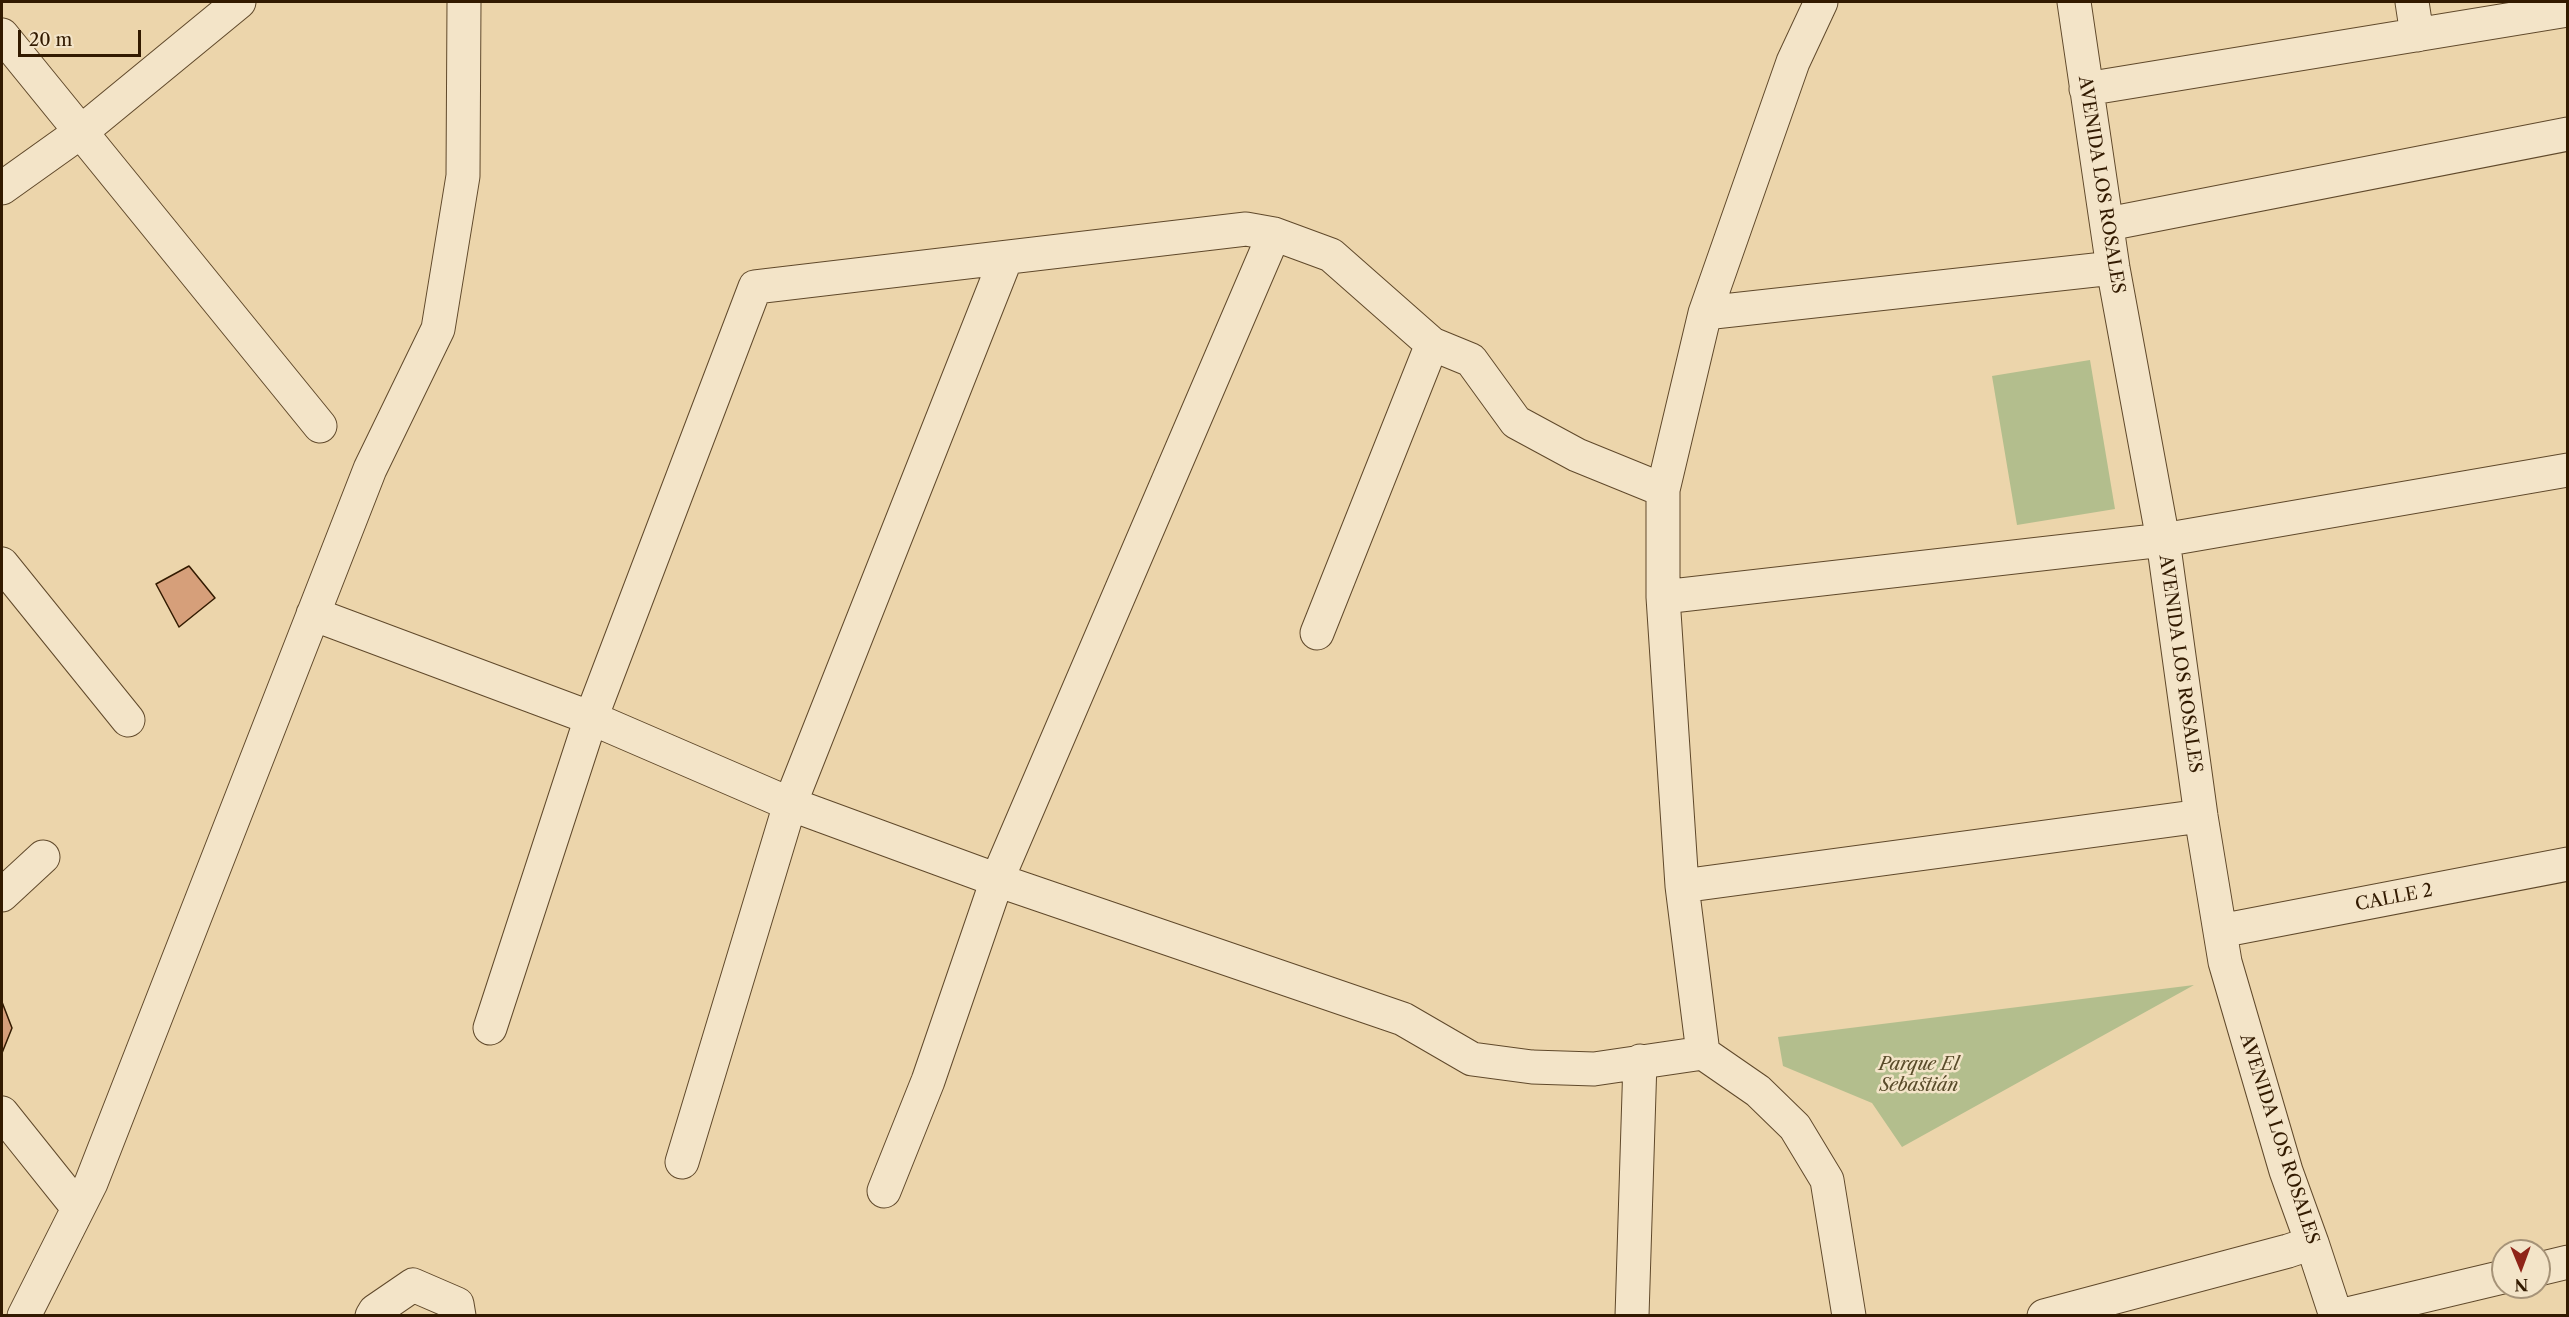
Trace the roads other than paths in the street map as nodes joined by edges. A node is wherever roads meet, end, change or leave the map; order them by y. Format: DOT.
graph roads {
  1 [pos="239,2"];
  2 [pos="464,2"];
  3 [pos="1821,2"];
  4 [pos="2074,2"];
  5 [pos="2412,2"];
  6 [pos="2568,10"];
  7 [pos="2,34"];
  8 [pos="2417,35"];
  9 [pos="2086,89"];
  10 [pos="82,131"];
  11 [pos="2568,134"];
  12 [pos="2,188"];
  13 [pos="2108,224"];
  14 [pos="1274,234"];
  15 [pos="1006,258"];
  16 [pos="2113,268"];
  17 [pos="1706,313"];
  18 [pos="1432,344"];
  19 [pos="320,426"];
  20 [pos="2568,470"];
  21 [pos="1663,490"];
  22 [pos="2163,540"];
  23 [pos="2,564"];
  24 [pos="1663,597"];
  25 [pos="313,614"];
  26 [pos="1317,633"];
  27 [pos="591,718"];
  28 [pos="128,720"];
  29 [pos="790,804"];
  30 [pos="2202,816"];
  31 [pos="44,857"];
  32 [pos="2568,864"];
  33 [pos="997,880"];
  34 [pos="1682,886"];
  35 [pos="2,895"];
  36 [pos="2220,931"];
  37 [pos="490,1028"];
  38 [pos="1703,1053"];
  39 [pos="1640,1061"];
  40 [pos="2,1113"];
  41 [pos="682,1162"];
  42 [pos="884,1191"];
  43 [pos="78,1208"];
  44 [pos="2312,1243"];
  45 [pos="2568,1262"];
  46 [pos="2551,1266"];
  47 [pos="2491,1280"];
  48 [pos="24,1316"];
  49 [pos="372,1316"];
  50 [pos="459,1316"];
  51 [pos="1632,1316"];
  52 [pos="1849,1316"];
  53 [pos="2044,1316"];
  54 [pos="2337,1316"];
  1 -- 10 [label="street"];
  2 -- 25 [label="street"];
  3 -- 17 [label="street"];
  4 -- 9 [label="street, AVENIDA LOS ROSALES"];
  5 -- 8 [label="street"];
  6 -- 8 [label="street"];
  7 -- 10 [label="street"];
  8 -- 9 [label="street"];
  9 -- 13 [label="street, AVENIDA LOS ROSALES"];
  10 -- 12 [label="street"];
  10 -- 19 [label="street"];
  11 -- 13 [label="street"];
  13 -- 16 [label="street, AVENIDA LOS ROSALES"];
  14 -- 15 [label="street"];
  14 -- 18 [label="street"];
  14 -- 33 [label="street"];
  15 -- 27 [label="street"];
  15 -- 29 [label="street"];
  16 -- 17 [label="street"];
  16 -- 22 [label="street, AVENIDA LOS ROSALES"];
  17 -- 21 [label="street"];
  18 -- 21 [label="street"];
  18 -- 26 [label="street"];
  20 -- 22 [label="street"];
  21 -- 24 [label="street"];
  22 -- 24 [label="street"];
  22 -- 30 [label="street, AVENIDA LOS ROSALES"];
  23 -- 28 [label="street"];
  24 -- 34 [label="street"];
  25 -- 27 [label="street"];
  25 -- 43 [label="street"];
  27 -- 29 [label="street"];
  27 -- 37 [label="street"];
  29 -- 33 [label="street"];
  29 -- 41 [label="street"];
  30 -- 34 [label="street"];
  30 -- 36 [label="street, AVENIDA LOS ROSALES"];
  31 -- 35 [label="street"];
  32 -- 36 [label="street, CALLE 2"];
  33 -- 39 [label="street"];
  33 -- 42 [label="street"];
  34 -- 38 [label="street"];
  36 -- 44 [label="street, AVENIDA LOS ROSALES"];
  38 -- 39 [label="street"];
  38 -- 52 [label="street"];
  39 -- 51 [label="street"];
  40 -- 43 [label="street"];
  43 -- 48 [label="street"];
  44 -- 53 [label="street"];
  44 -- 54 [label="street, AVENIDA LOS ROSALES"];
  45 -- 46 [label="street"];
  47 -- 54 [label="street"];
  49 -- 50 [label="street"];
}
